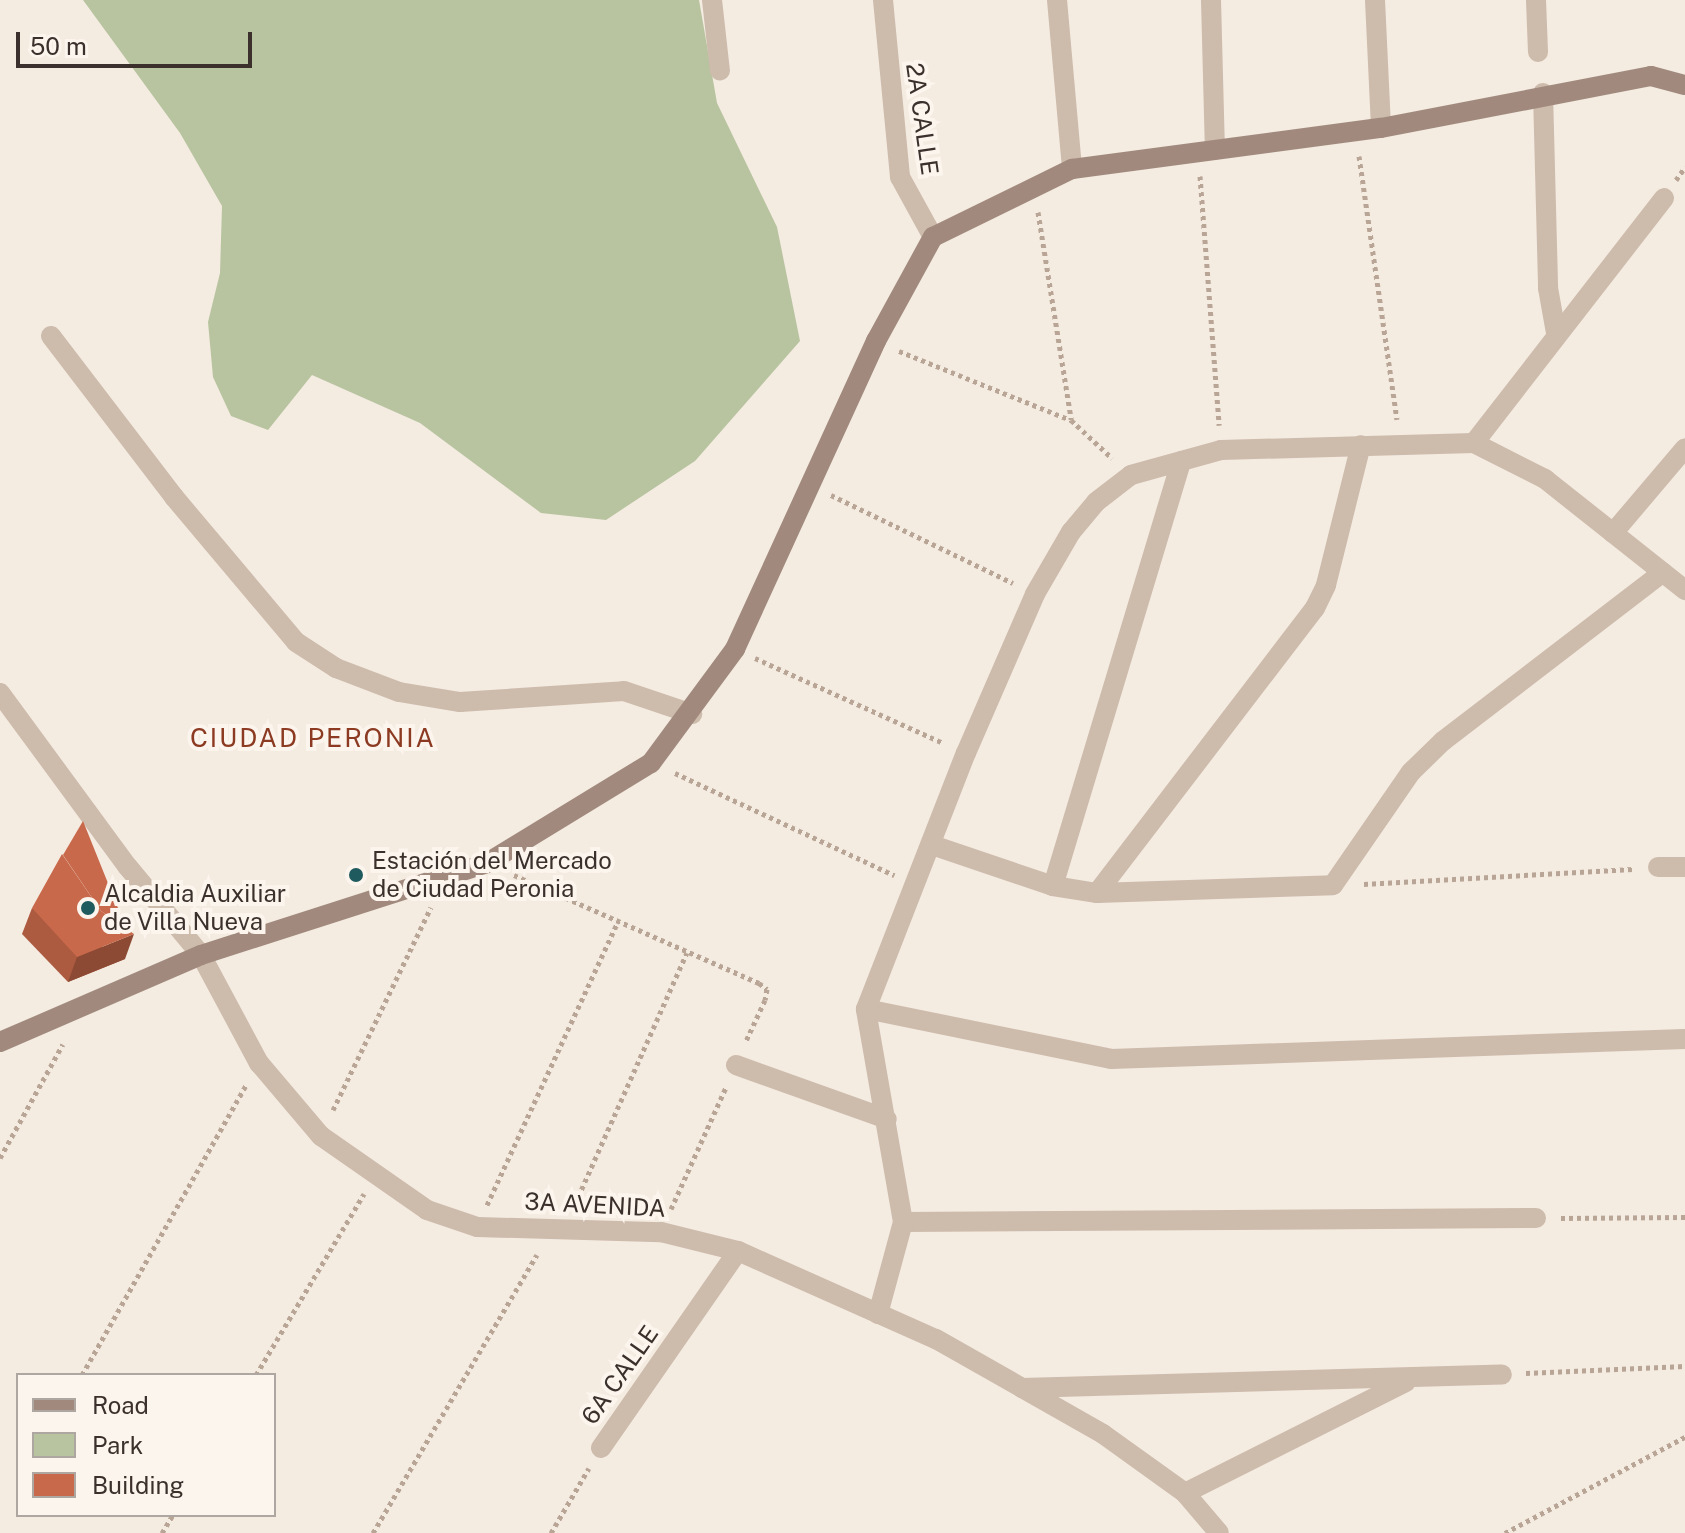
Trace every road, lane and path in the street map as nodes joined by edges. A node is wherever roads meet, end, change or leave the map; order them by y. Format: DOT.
graph roads {
  1 [pos="712,0"];
  2 [pos="883,0"];
  3 [pos="1057,0"];
  4 [pos="1211,0"];
  5 [pos="1375,0"];
  6 [pos="1536,0"];
  7 [pos="1538,52"];
  8 [pos="720,71"];
  9 [pos="1651,76"];
  10 [pos="1685,85"];
  11 [pos="1543,93"];
  12 [pos="1381,128"];
  13 [pos="1356,131"];
  14 [pos="1206,152"];
  15 [pos="1072,169"];
  16 [pos="1664,198"];
  17 [pos="1041,236"];
  18 [pos="933,237"];
  19 [pos="1556,333"];
  20 [pos="51,336"];
  21 [pos="876,341"];
  22 [pos="1071,420"];
  23 [pos="1474,443"];
  24 [pos="1401,444"];
  25 [pos="1361,445"];
  26 [pos="1685,448"];
  27 [pos="1221,450"];
  28 [pos="1181,461"];
  29 [pos="1131,475"];
  30 [pos="812,485"];
  31 [pos="1613,533"];
  32 [pos="1663,572"];
  33 [pos="1685,590"];
  34 [pos="1035,594"];
  35 [pos="735,649"];
  36 [pos="0,693"];
  37 [pos="692,714"];
  38 [pos="966,753"];
  39 [pos="651,763"];
  40 [pos="932,845"];
  41 [pos="487,863"];
  42 [pos="1658,867"];
  43 [pos="1685,867"];
  44 [pos="446,874"];
  45 [pos="1333,885"];
  46 [pos="917,886"];
  47 [pos="1053,886"];
  48 [pos="1097,893"];
  49 [pos="618,921"];
  50 [pos="687,953"];
  51 [pos="201,955"];
  52 [pos="866,1009"];
  53 [pos="70,1013"];
  54 [pos="1685,1039"];
  55 [pos="0,1042"];
  56 [pos="259,1063"];
  57 [pos="736,1065"];
  58 [pos="887,1119"];
  59 [pos="321,1136"];
  60 [pos="0,1158"];
  61 [pos="374,1177"];
  62 [pos="1685,1217"];
  63 [pos="1536,1218"];
  64 [pos="903,1222"];
  65 [pos="477,1227"];
  66 [pos="559,1227"];
  67 [pos="661,1232"];
  68 [pos="738,1251"];
  69 [pos="878,1314"];
  70 [pos="1685,1366"];
  71 [pos="83,1373"];
  72 [pos="257,1373"];
  73 [pos="1502,1375"];
  74 [pos="1413,1379"];
  75 [pos="1022,1388"];
  76 [pos="1685,1437"];
  77 [pos="601,1448"];
  78 [pos="1185,1493"];
  79 [pos="373,1533"];
  80 [pos="551,1533"];
  81 [pos="1219,1533"];
  82 [pos="1505,1533"];
  1 -- 8 [label="street"];
  2 -- 18 [label="street, 2A CALLE"];
  3 -- 15 [label="street"];
  4 -- 14 [label="street"];
  5 -- 12 [label="street"];
  6 -- 7 [label="street"];
  9 -- 10 [label="street"];
  9 -- 11 [label="main road"];
  11 -- 12 [label="main road"];
  11 -- 19 [label="street"];
  12 -- 13 [label="main road"];
  13 -- 14 [label="main road"];
  13 -- 24 [label="path"];
  14 -- 15 [label="main road"];
  14 -- 27 [label="path"];
  15 -- 18 [label="main road"];
  16 -- 19 [label="street"];
  17 -- 22 [label="path"];
  18 -- 21 [label="main road"];
  19 -- 23 [label="street"];
  20 -- 37 [label="street"];
  21 -- 22 [label="path"];
  21 -- 30 [label="main road"];
  22 -- 29 [label="path"];
  23 -- 24 [label="street"];
  23 -- 31 [label="street"];
  24 -- 25 [label="street"];
  25 -- 27 [label="street"];
  25 -- 48 [label="street"];
  26 -- 31 [label="street"];
  27 -- 28 [label="street"];
  28 -- 29 [label="street"];
  28 -- 47 [label="street"];
  29 -- 34 [label="street"];
  30 -- 34 [label="path"];
  30 -- 35 [label="main road"];
  31 -- 32 [label="street"];
  32 -- 33 [label="street"];
  32 -- 45 [label="street"];
  34 -- 38 [label="street"];
  35 -- 37 [label="main road"];
  35 -- 38 [label="path"];
  36 -- 51 [label="street, 3A AVENIDA"];
  37 -- 39 [label="main road"];
  38 -- 40 [label="street"];
  39 -- 41 [label="main road"];
  39 -- 46 [label="path"];
  40 -- 46 [label="street"];
  40 -- 47 [label="street"];
  41 -- 44 [label="main road"];
  41 -- 49 [label="path"];
  42 -- 43 [label="street"];
  42 -- 45 [label="path"];
  44 -- 51 [label="main road"];
  44 -- 59 [label="path"];
  45 -- 48 [label="street"];
  46 -- 52 [label="street"];
  47 -- 48 [label="street"];
  49 -- 50 [label="path"];
  49 -- 65 [label="path"];
  50 -- 57 [label="path"];
  50 -- 66 [label="path"];
  51 -- 53 [label="main road"];
  51 -- 56 [label="street, 3A AVENIDA"];
  52 -- 54 [label="street"];
  52 -- 58 [label="street"];
  53 -- 55 [label="main road"];
  53 -- 60 [label="path"];
  56 -- 59 [label="street, 3A AVENIDA"];
  56 -- 71 [label="path"];
  57 -- 58 [label="street"];
  57 -- 67 [label="path"];
  58 -- 64 [label="street"];
  59 -- 61 [label="street, 3A AVENIDA"];
  61 -- 65 [label="street, 3A AVENIDA"];
  61 -- 72 [label="path"];
  62 -- 63 [label="path"];
  63 -- 64 [label="street"];
  64 -- 69 [label="street"];
  65 -- 66 [label="street, 3A AVENIDA"];
  66 -- 67 [label="street, 3A AVENIDA"];
  66 -- 79 [label="path"];
  67 -- 68 [label="street, 3A AVENIDA"];
  68 -- 69 [label="street, 3A AVENIDA"];
  68 -- 77 [label="street, 6A CALLE"];
  69 -- 75 [label="street, 3A AVENIDA"];
  70 -- 73 [label="path"];
  73 -- 74 [label="street"];
  74 -- 75 [label="street"];
  74 -- 78 [label="street"];
  75 -- 78 [label="street, 3A AVENIDA"];
  76 -- 82 [label="path"];
  77 -- 80 [label="path, 6A CALLE"];
  78 -- 81 [label="street, 3A AVENIDA"];
}
